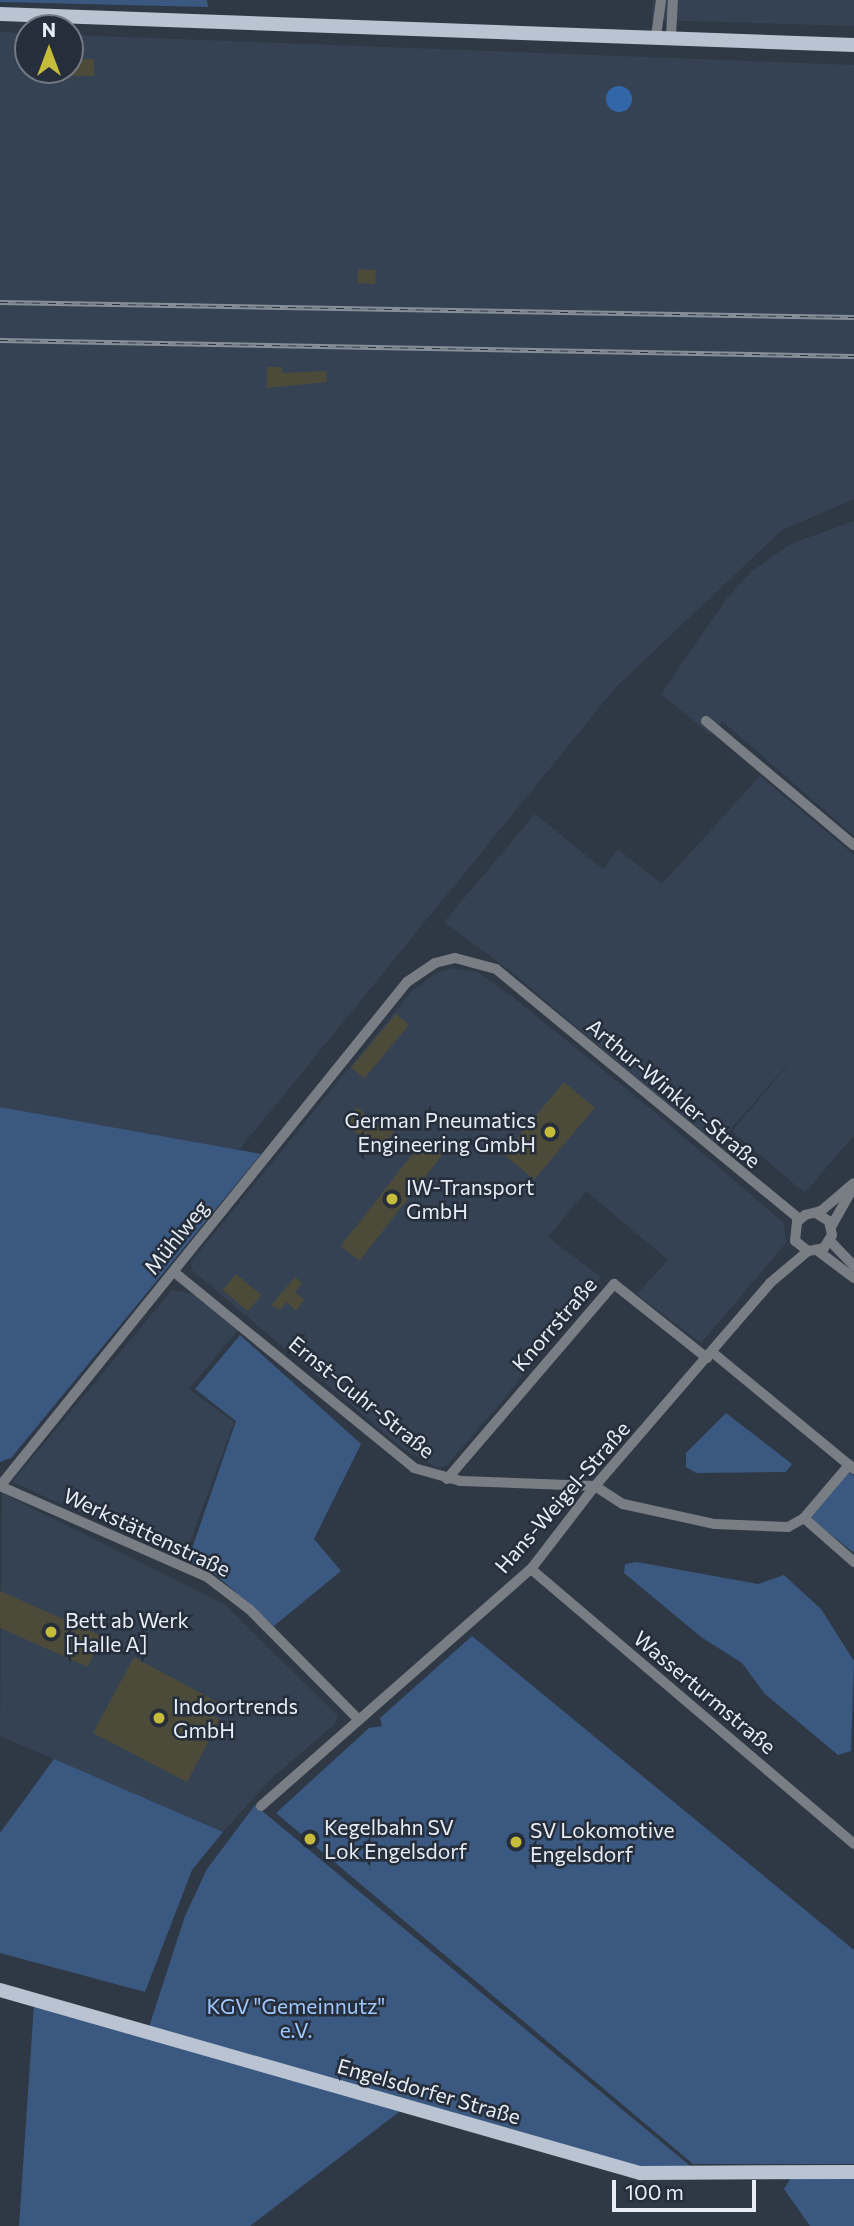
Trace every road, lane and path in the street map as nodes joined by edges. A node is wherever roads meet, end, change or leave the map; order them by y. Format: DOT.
graph roads {
  1 [pos="661,0"];
  2 [pos="673,0"];
  3 [pos="0,14"];
  4 [pos="656,36"];
  5 [pos="671,36"];
  6 [pos="854,45"];
  7 [pos="706,721"];
  8 [pos="854,845"];
  9 [pos="382,1013"];
  10 [pos="854,1184"];
  11 [pos="816,1213"];
  12 [pos="799,1219"];
  13 [pos="831,1227"];
  14 [pos="794,1238"];
  15 [pos="830,1241"];
  16 [pos="813,1251"];
  17 [pos="854,1266"];
  18 [pos="174,1272"];
  19 [pos="776,1276"];
  20 [pos="854,1279"];
  21 [pos="709,1355"];
  22 [pos="851,1467"];
  23 [pos="447,1479"];
  24 [pos="0,1486"];
  25 [pos="595,1486"];
  26 [pos="804,1518"];
  27 [pos="854,1562"];
  28 [pos="531,1569"];
  29 [pos="356,1717"];
  30 [pos="261,1806"];
  31 [pos="853,1841"];
  32 [pos="0,1990"];
  33 [pos="854,2172"];
  1 -- 4 [label="street"];
  2 -- 5 [label="street"];
  3 -- 4 [label="main road"];
  4 -- 5 [label="main road"];
  5 -- 6 [label="main road"];
  7 -- 8 [label="street"];
  9 -- 12 [label="street, Arthur-Winkler-Straße"];
  9 -- 18 [label="street, Mühlweg"];
  10 -- 11 [label="street"];
  10 -- 13 [label="street"];
  11 -- 12 [label="street"];
  11 -- 13 [label="street"];
  12 -- 14 [label="street"];
  13 -- 15 [label="street"];
  14 -- 16 [label="street"];
  14 -- 19 [label="street, Hans-Weigel-Straße"];
  15 -- 16 [label="street"];
  15 -- 17 [label="street"];
  16 -- 19 [label="street, Hans-Weigel-Straße"];
  16 -- 20 [label="street"];
  18 -- 23 [label="street, Ernst-Guhr-Straße"];
  18 -- 24 [label="street, Mühlweg"];
  19 -- 21 [label="street, Hans-Weigel-Straße"];
  21 -- 22 [label="street"];
  21 -- 23 [label="street, Knorrstraße"];
  21 -- 25 [label="street, Hans-Weigel-Straße"];
  22 -- 26 [label="street"];
  23 -- 25 [label="street, Ernst-Guhr-Straße"];
  24 -- 29 [label="street, Werkstättenstraße"];
  25 -- 26 [label="street"];
  25 -- 28 [label="street, Hans-Weigel-Straße"];
  26 -- 27 [label="street"];
  28 -- 29 [label="street, Hans-Weigel-Straße"];
  28 -- 31 [label="street, Wasserturmstraße"];
  29 -- 30 [label="street, Hans-Weigel-Straße"];
  32 -- 33 [label="main road, Engelsdorfer Straße"];
}
